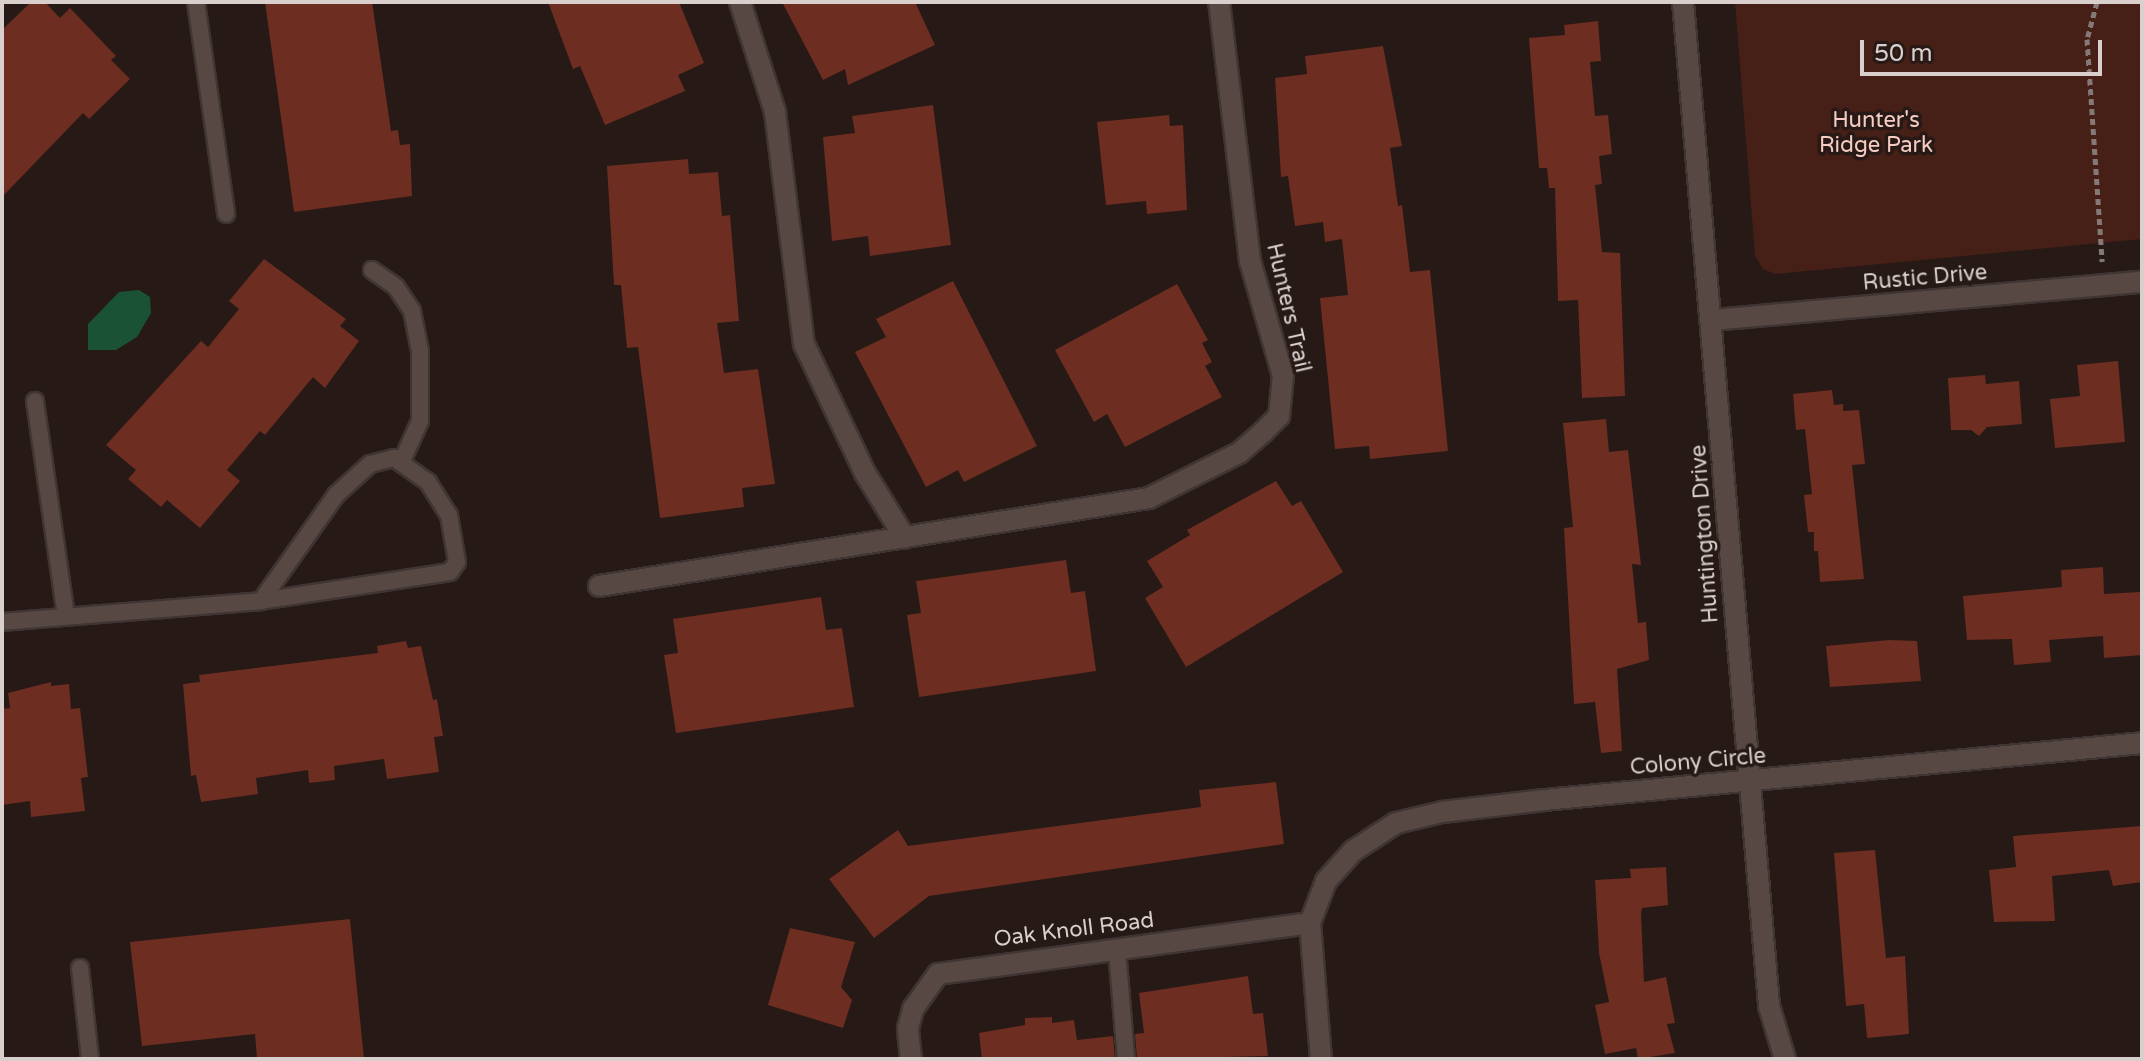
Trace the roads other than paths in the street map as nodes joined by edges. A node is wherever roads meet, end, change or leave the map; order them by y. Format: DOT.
graph roads {
  1 [pos="196,2"];
  2 [pos="740,2"];
  3 [pos="1219,2"];
  4 [pos="1683,2"];
  5 [pos="226,214"];
  6 [pos="372,270"];
  7 [pos="2142,282"];
  8 [pos="1713,320"];
  9 [pos="35,401"];
  10 [pos="401,463"];
  11 [pos="905,538"];
  12 [pos="599,586"];
  13 [pos="261,601"];
  14 [pos="66,615"];
  15 [pos="2,622"];
  16 [pos="2142,743"];
  17 [pos="1748,781"];
  18 [pos="1310,923"];
  19 [pos="1117,949"];
  20 [pos="80,968"];
  21 [pos="90,1059"];
  22 [pos="911,1059"];
  23 [pos="1126,1059"];
  24 [pos="1321,1059"];
  25 [pos="1785,1059"];
  1 -- 5 [label="lane"];
  2 -- 11 [label="street"];
  3 -- 11 [label="street, Hunters Trail"];
  4 -- 8 [label="street, Huntington Drive"];
  6 -- 10 [label="lane"];
  7 -- 8 [label="street, Rustic Drive"];
  8 -- 17 [label="street, Huntington Drive"];
  9 -- 14 [label="lane"];
  10 -- 13 [label="lane"];
  10 -- 13 [label="lane"];
  11 -- 12 [label="street, Hunters Trail"];
  13 -- 14 [label="lane"];
  14 -- 15 [label="lane"];
  16 -- 17 [label="street, Colony Circle"];
  17 -- 18 [label="street, Colony Circle"];
  17 -- 25 [label="street, Huntington Drive"];
  18 -- 19 [label="street, Oak Knoll Road"];
  18 -- 24 [label="street"];
  19 -- 22 [label="street, Oak Knoll Road"];
  19 -- 23 [label="lane"];
  20 -- 21 [label="lane"];
}
